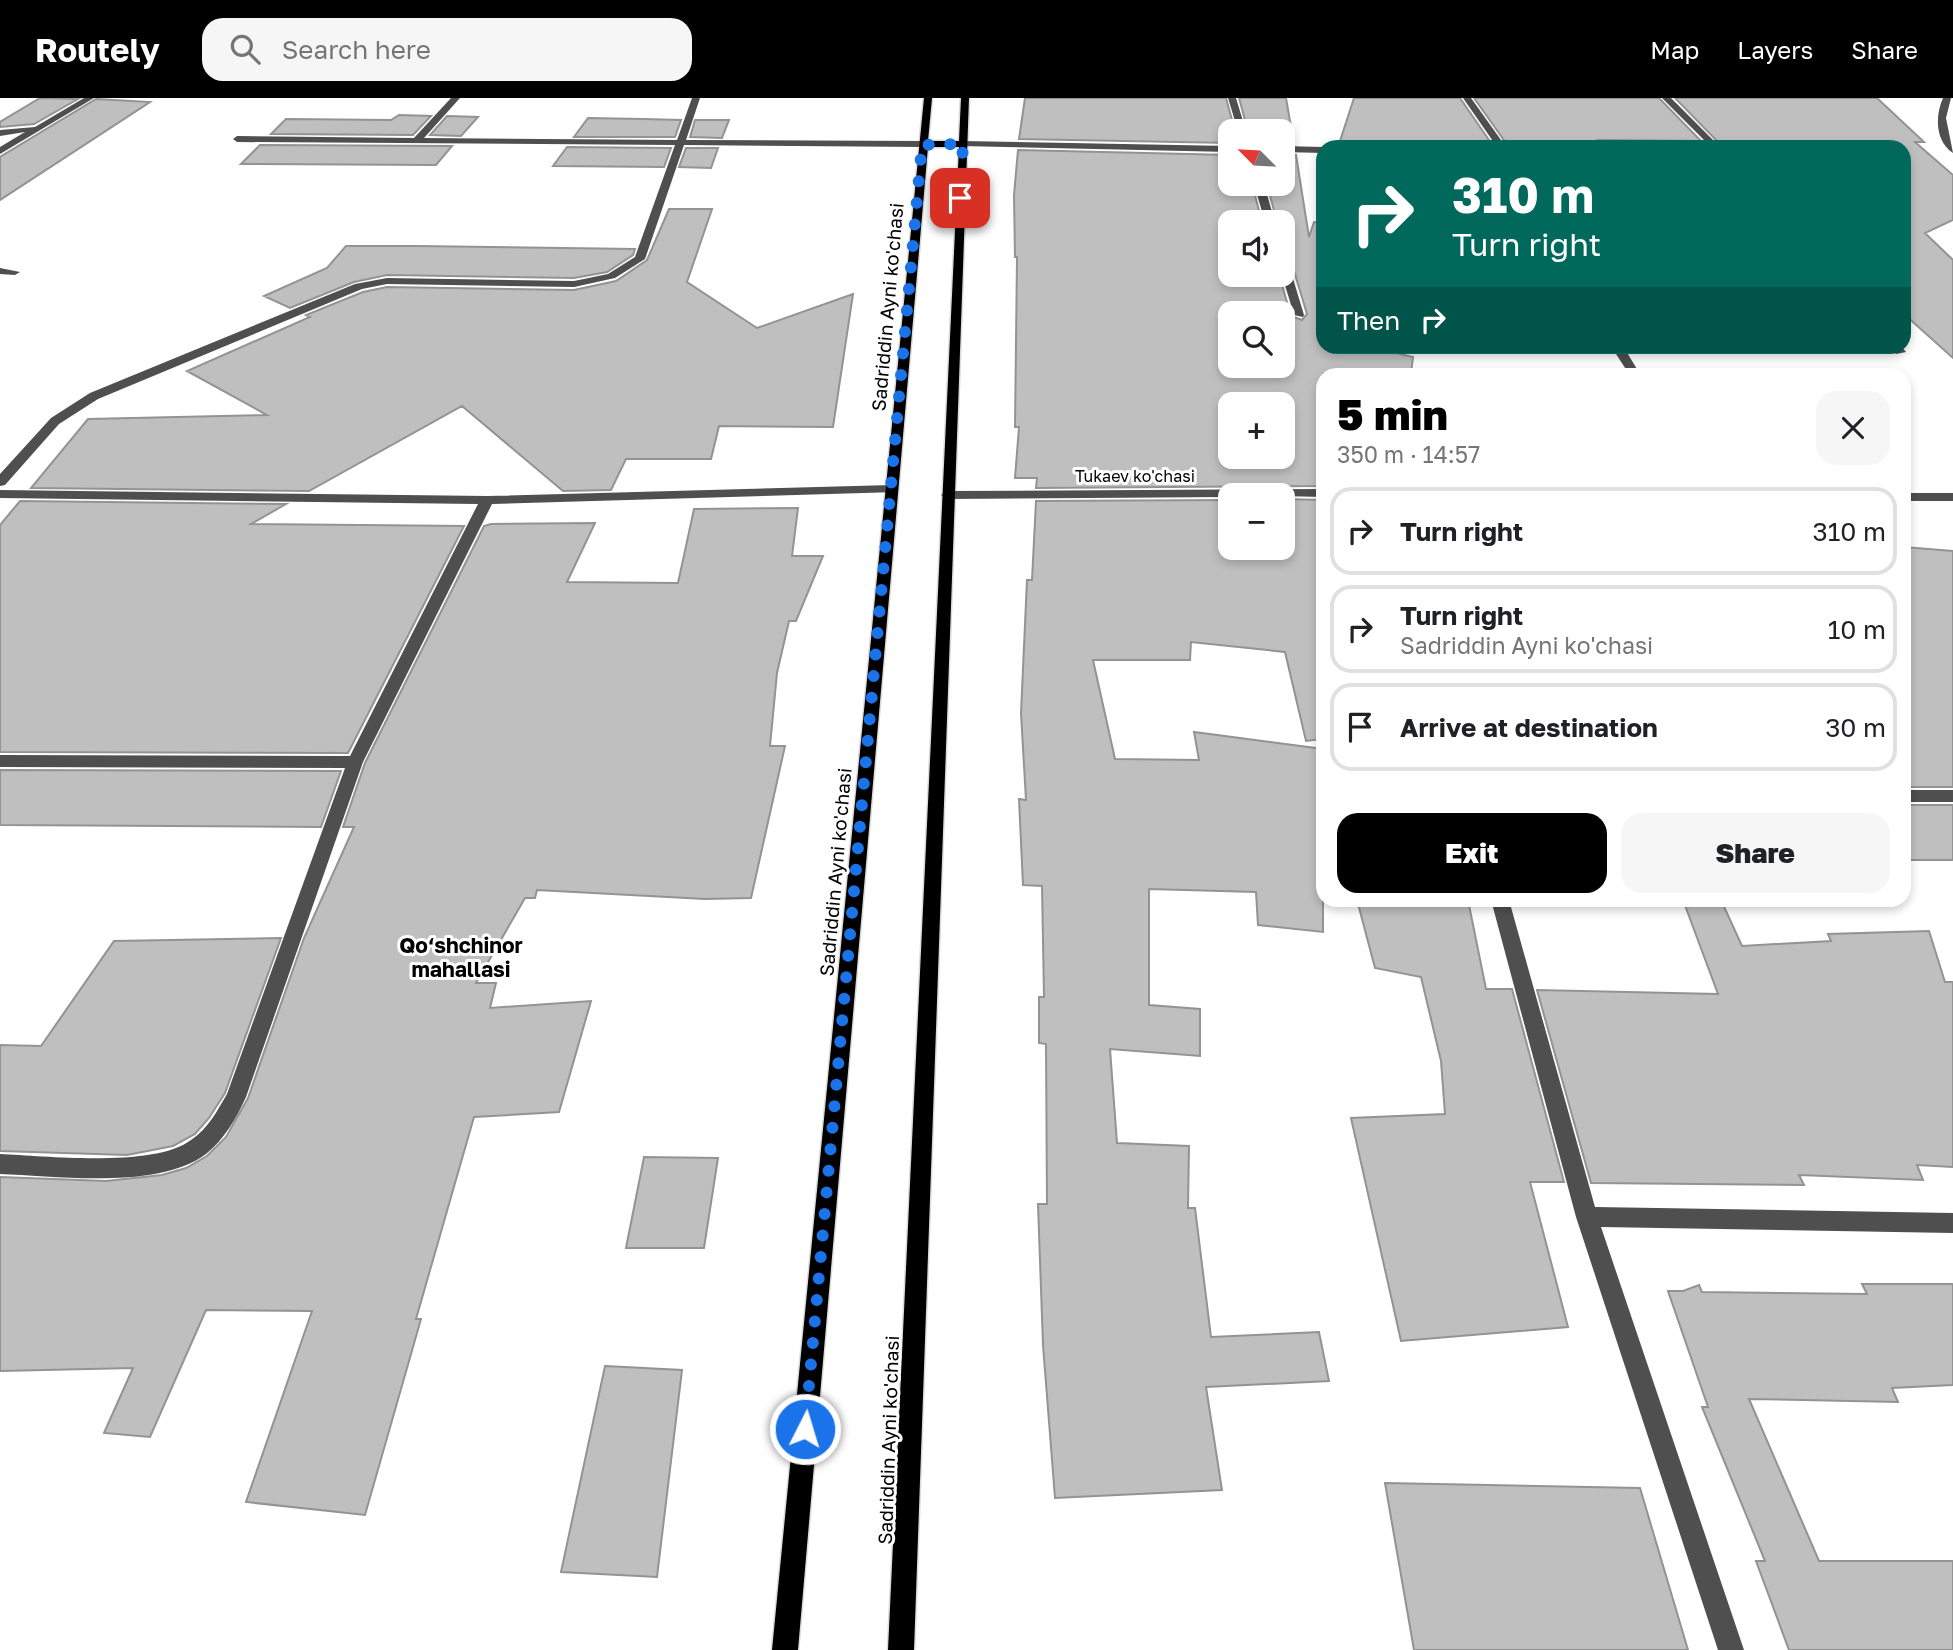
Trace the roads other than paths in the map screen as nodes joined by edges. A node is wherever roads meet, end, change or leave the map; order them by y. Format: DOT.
graph roads {
  1 [pos="90,98"];
  2 [pos="456,98"];
  3 [pos="696,98"];
  4 [pos="928,98"];
  5 [pos="965,98"];
  6 [pos="1232,98"];
  7 [pos="1467,98"];
  8 [pos="1667,98"];
  9 [pos="1947,98"];
  10 [pos="1238,119"];
  11 [pos="39,128"];
  12 [pos="0,133"];
  13 [pos="237,139"];
  14 [pos="417,140"];
  15 [pos="1497,140"];
  16 [pos="1709,140"];
  17 [pos="678,142"];
  18 [pos="963,144"];
  19 [pos="922,145"];
  20 [pos="1218,149"];
  21 [pos="1295,149"];
  22 [pos="1316,150"];
  23 [pos="1953,150"];
  24 [pos="0,151"];
  25 [pos="0,271"];
  26 [pos="15,272"];
  27 [pos="1291,287"];
  28 [pos="1299,315"];
  29 [pos="0,482"];
  30 [pos="892,489"];
  31 [pos="1316,493"];
  32 [pos="0,494"];
  33 [pos="948,495"];
  34 [pos="1911,497"];
  35 [pos="1953,497"];
  36 [pos="488,500"];
  37 [pos="0,761"];
  38 [pos="355,762"];
  39 [pos="1911,796"];
  40 [pos="1953,796"];
  41 [pos="1502,907"];
  42 [pos="0,1164"];
  43 [pos="1587,1217"];
  44 [pos="1953,1223"];
  45 [pos="785,1650"];
  46 [pos="901,1650"];
  47 [pos="1731,1650"];
  1 -- 11 [label="street"];
  2 -- 14 [label="street"];
  3 -- 17 [label="street"];
  4 -- 19 [label="main road, Sadriddin Ayni ko'chasi"];
  5 -- 18 [label="main road, Sadriddin Ayni ko'chasi"];
  6 -- 10 [label="street"];
  7 -- 15 [label="street"];
  8 -- 16 [label="street"];
  9 -- 23 [label="street"];
  11 -- 12 [label="street"];
  11 -- 24 [label="street"];
  13 -- 14 [label="street"];
  14 -- 17 [label="street"];
  17 -- 19 [label="street"];
  17 -- 29 [label="street"];
  18 -- 19 [label="main road"];
  18 -- 20 [label="street"];
  18 -- 33 [label="main road, Sadriddin Ayni ko'chasi"];
  19 -- 30 [label="main road, Sadriddin Ayni ko'chasi"];
  21 -- 22 [label="street"];
  25 -- 26 [label="street"];
  27 -- 28 [label="street"];
  30 -- 36 [label="street"];
  30 -- 45 [label="main road, Sadriddin Ayni ko'chasi"];
  31 -- 33 [label="street, Tukaev ko'chasi"];
  32 -- 36 [label="street"];
  33 -- 46 [label="main road, Sadriddin Ayni ko'chasi"];
  34 -- 35 [label="street"];
  36 -- 38 [label="street"];
  37 -- 38 [label="street"];
  38 -- 42 [label="street"];
  39 -- 40 [label="street"];
  41 -- 43 [label="street"];
  43 -- 44 [label="street"];
  43 -- 47 [label="street"];
}
